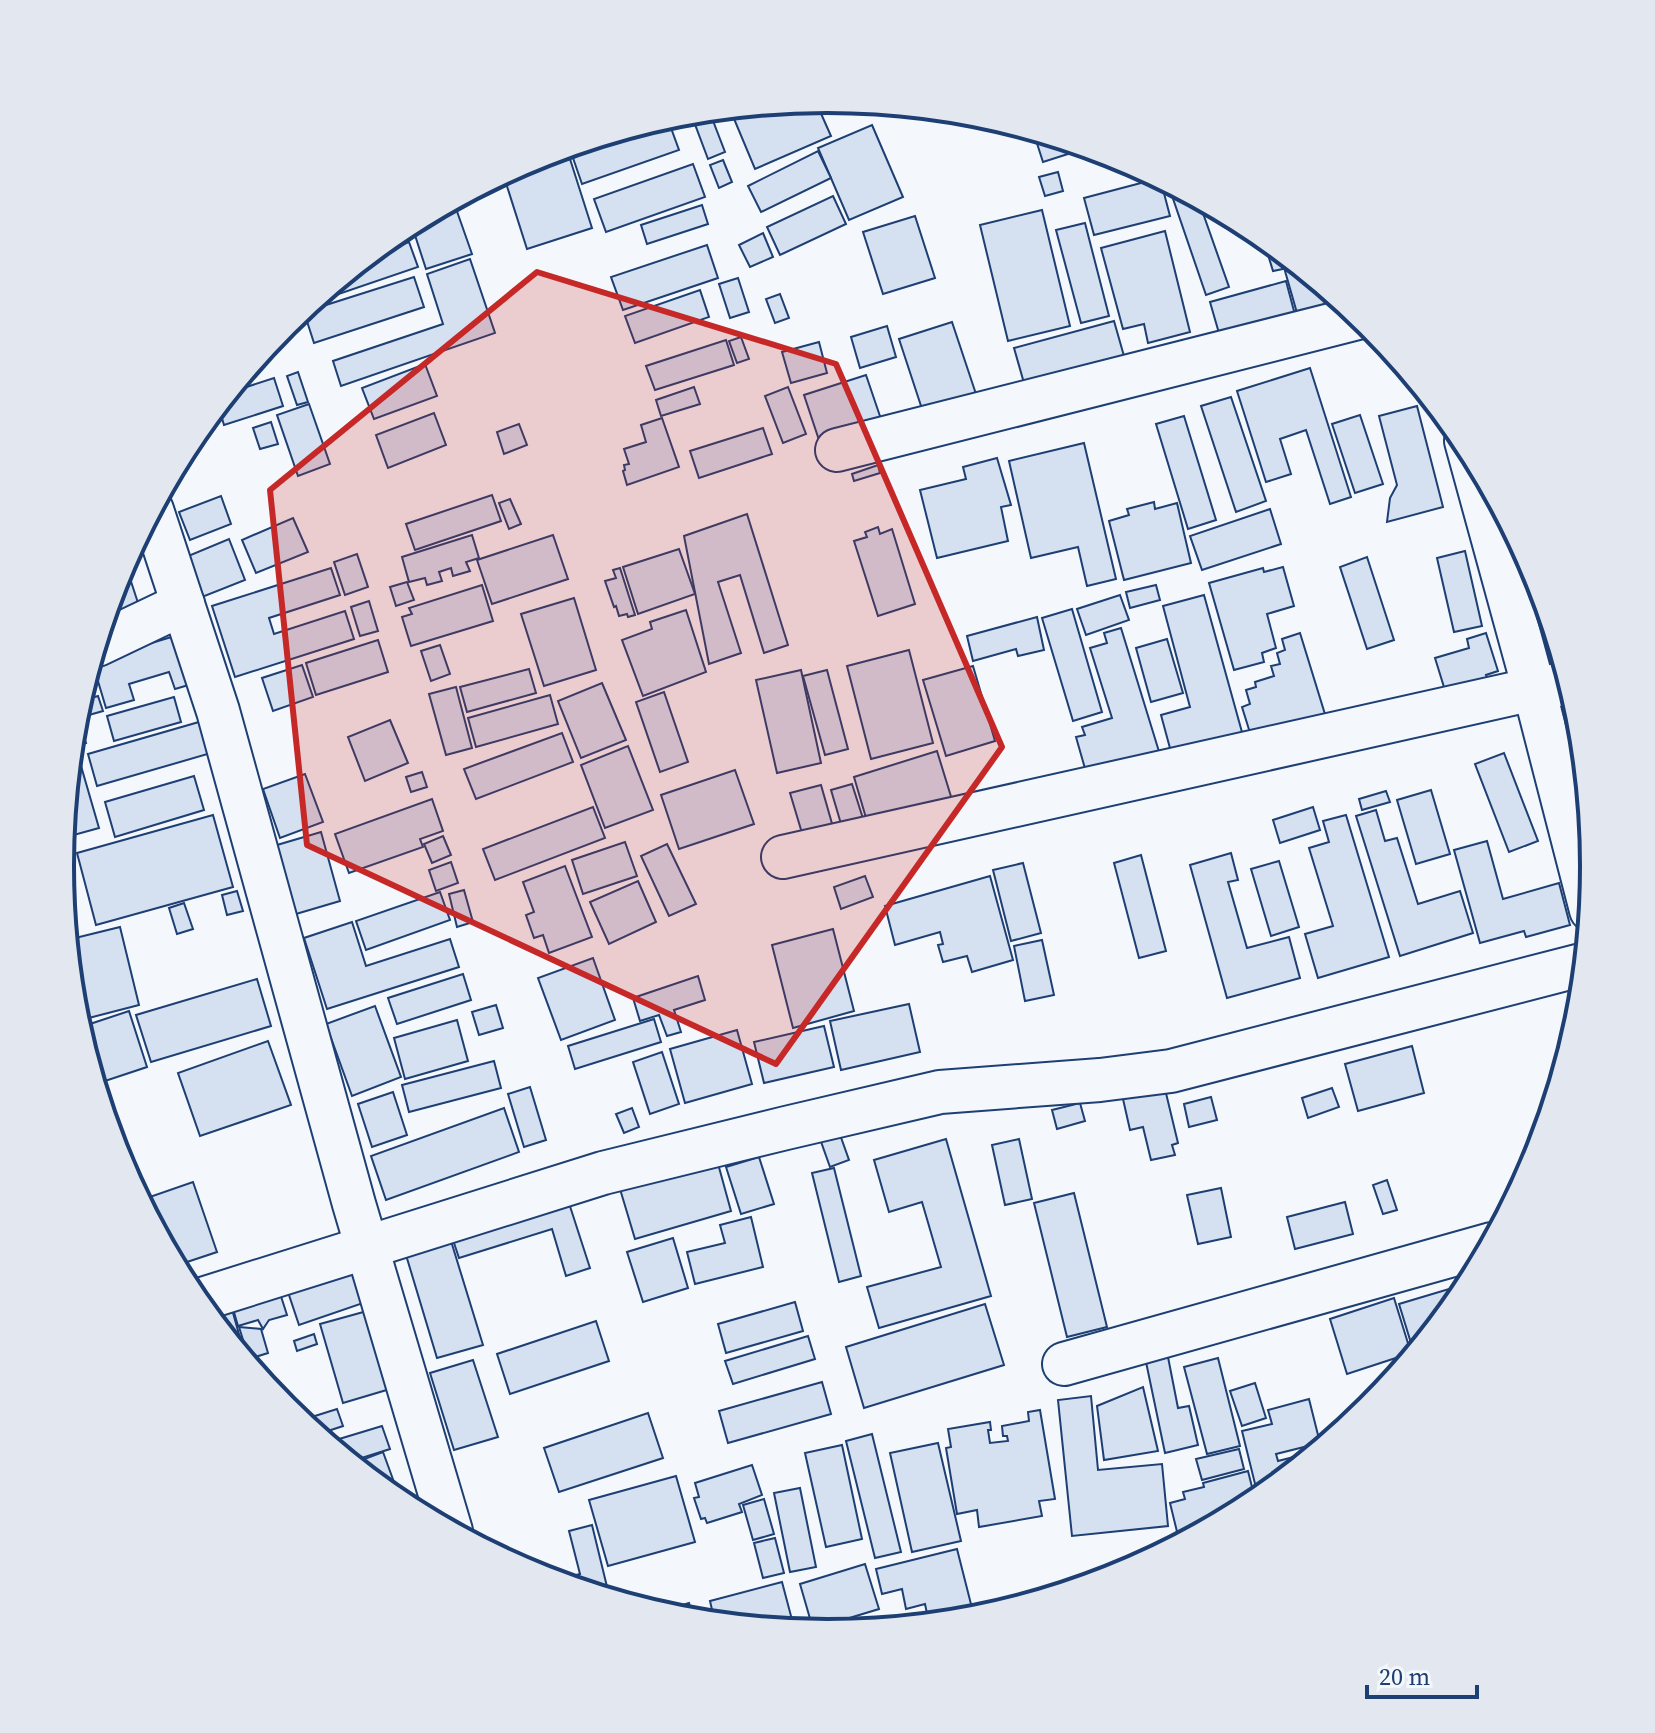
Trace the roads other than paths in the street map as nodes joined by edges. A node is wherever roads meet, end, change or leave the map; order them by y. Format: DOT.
graph roads {
  1 [pos="1346,321"];
  2 [pos="837,450"];
  3 [pos="1489,507"];
  4 [pos="157,524"];
  5 [pos="183,604"];
  6 [pos="110,639"];
  7 [pos="1552,686"];
  8 [pos="1580,848"];
  9 [pos="783,857"];
  10 [pos="1575,967"];
  11 [pos="368,1246"];
  12 [pos="1477,1248"];
  13 [pos="209,1297"];
  14 [pos="1064,1364"];
  15 [pos="447,1516"];
  1 -- 2 [label="street"];
  3 -- 7 [label="street"];
  4 -- 5 [label="street"];
  5 -- 6 [label="street"];
  5 -- 11 [label="street"];
  7 -- 8 [label="street"];
  7 -- 9 [label="street"];
  10 -- 11 [label="street"];
  11 -- 13 [label="street"];
  11 -- 15 [label="street"];
  12 -- 14 [label="street"];
}
